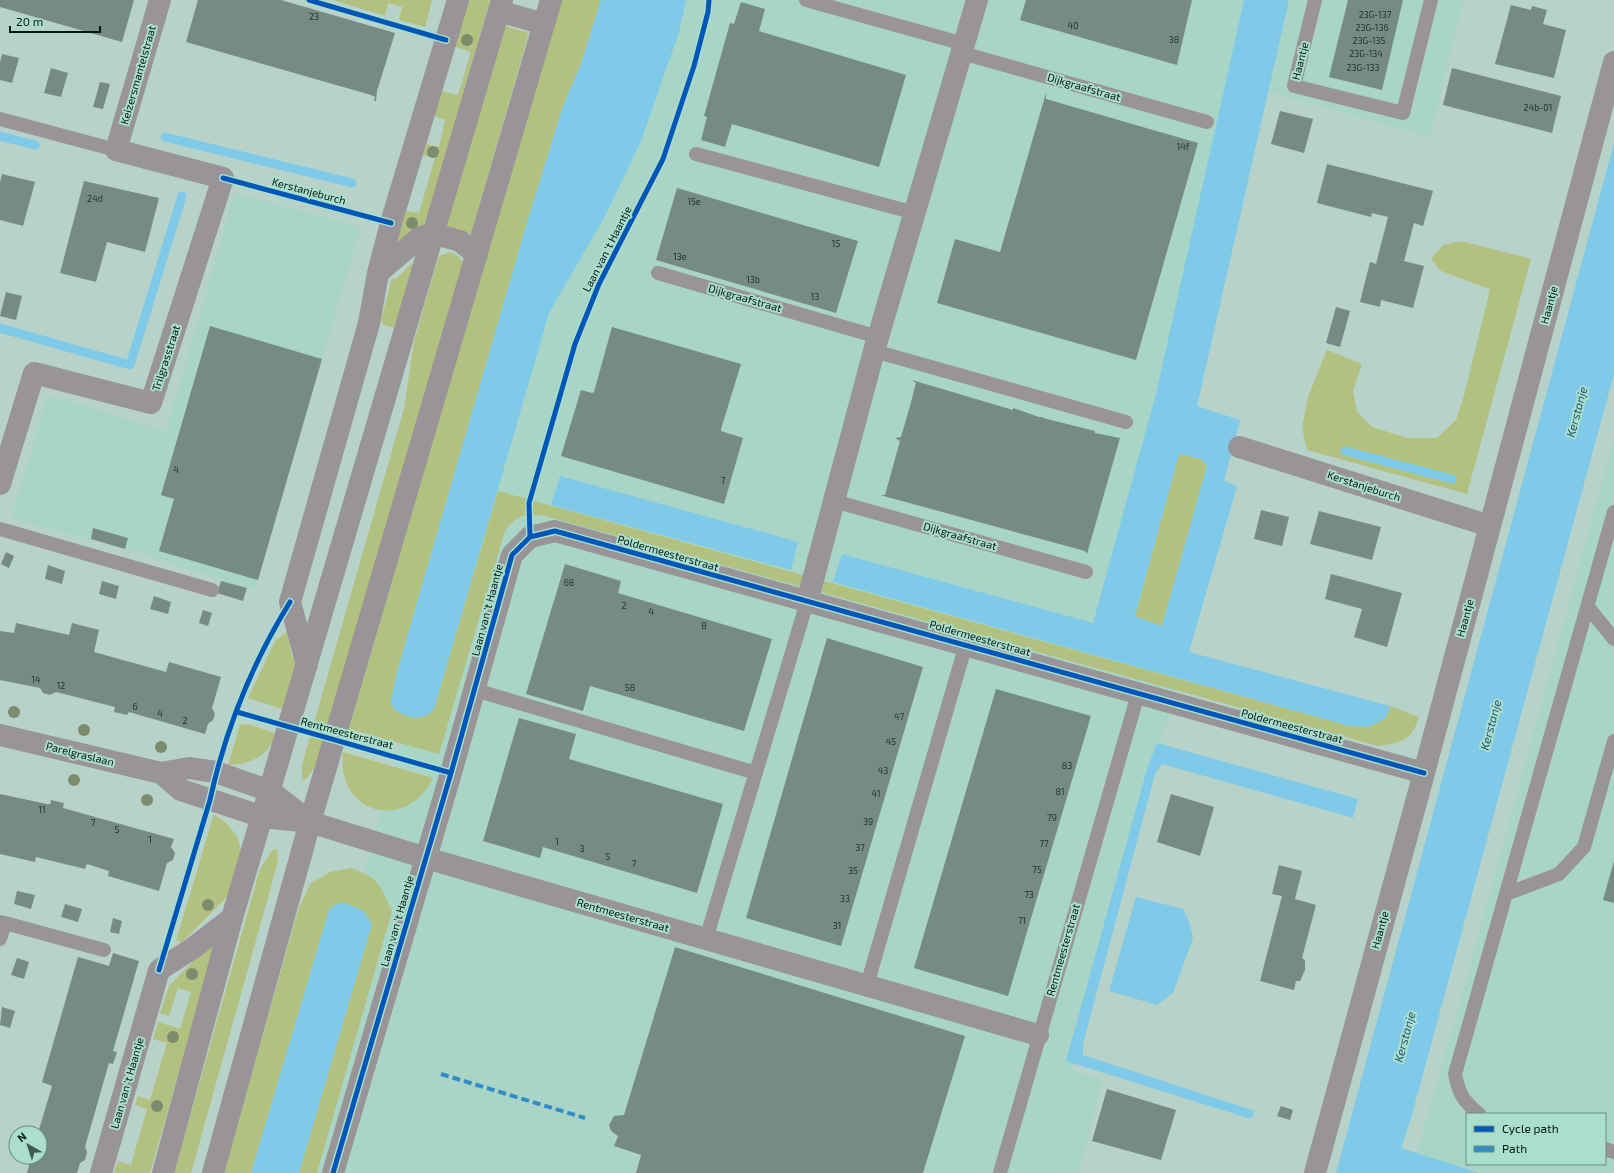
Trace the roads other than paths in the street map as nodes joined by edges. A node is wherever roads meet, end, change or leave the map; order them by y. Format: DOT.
graph roads {
  1 [pos="160,0"];
  2 [pos="458,0"];
  3 [pos="551,0"];
  4 [pos="806,0"];
  5 [pos="977,0"];
  6 [pos="1315,0"];
  7 [pos="1431,0"];
  8 [pos="500,6"];
  9 [pos="544,24"];
  10 [pos="963,48"];
  11 [pos="1614,62"];
  12 [pos="0,119"];
  13 [pos="1207,122"];
  14 [pos="116,150"];
  15 [pos="696,154"];
  16 [pos="915,213"];
  17 [pos="435,234"];
  18 [pos="477,255"];
  19 [pos="378,273"];
  20 [pos="658,274"];
  21 [pos="876,344"];
  22 [pos="1126,422"];
  23 [pos="1239,447"];
  24 [pos="0,484"];
  25 [pos="834,501"];
  26 [pos="1614,512"];
  27 [pos="1490,526"];
  28 [pos="0,529"];
  29 [pos="530,537"];
  30 [pos="1086,572"];
  31 [pos="212,590"];
  32 [pos="807,602"];
  33 [pos="1588,607"];
  34 [pos="1614,639"];
  35 [pos="966,644"];
  36 [pos="307,665"];
  37 [pos="475,690"];
  38 [pos="1138,694"];
  39 [pos="0,736"];
  40 [pos="1614,741"];
  41 [pos="160,772"];
  42 [pos="756,773"];
  43 [pos="1424,773"];
  44 [pos="270,791"];
  45 [pos="262,817"];
  46 [pos="310,822"];
  47 [pos="426,858"];
  48 [pos="1506,894"];
  49 [pos="232,918"];
  50 [pos="2,922"];
  51 [pos="0,939"];
  52 [pos="706,939"];
  53 [pos="104,950"];
  54 [pos="867,985"];
  55 [pos="1038,1035"];
  56 [pos="1478,1113"];
  57 [pos="101,1173"];
  58 [pos="164,1173"];
  59 [pos="213,1173"];
  60 [pos="333,1173"];
  61 [pos="1000,1173"];
  62 [pos="1315,1173"];
  1 -- 14 [label="street, Keizersmantelstraat"];
  2 -- 19 [label="street"];
  3 -- 9 [label="street"];
  4 -- 10 [label="lane, Dijkgraafstraat"];
  5 -- 10 [label="street"];
  6 -- 7 [label="lane, Haantje"];
  8 -- 9 [label="street"];
  8 -- 17 [label="street"];
  9 -- 18 [label="street"];
  10 -- 13 [label="lane, Dijkgraafstraat"];
  10 -- 16 [label="street"];
  11 -- 27 [label="street, Haantje"];
  12 -- 14 [label="lane"];
  14 -- 24 [label="street, Trilgrasstraat"];
  15 -- 16 [label="lane"];
  16 -- 21 [label="street"];
  17 -- 18 [label="street"];
  17 -- 19 [label="street"];
  17 -- 36 [label="street"];
  18 -- 46 [label="street"];
  19 -- 36 [label="street"];
  20 -- 21 [label="lane, Dijkgraafstraat"];
  21 -- 22 [label="lane, Dijkgraafstraat"];
  21 -- 25 [label="street"];
  23 -- 27 [label="street, Kerstanjeburch"];
  25 -- 30 [label="lane, Dijkgraafstraat"];
  25 -- 32 [label="street"];
  26 -- 33 [label="lane"];
  27 -- 43 [label="street, Haantje"];
  28 -- 31 [label="lane"];
  29 -- 32 [label="street, Poldermeesterstraat"];
  29 -- 37 [label="street, Laan van 't Haantje"];
  32 -- 35 [label="street, Poldermeesterstraat"];
  32 -- 42 [label="lane"];
  33 -- 34 [label="lane"];
  33 -- 48 [label="lane"];
  35 -- 38 [label="street, Poldermeesterstraat"];
  35 -- 54 [label="lane"];
  36 -- 44 [label="street"];
  37 -- 42 [label="lane"];
  37 -- 47 [label="street, Laan van 't Haantje"];
  38 -- 43 [label="street, Poldermeesterstraat"];
  38 -- 55 [label="lane, Rentmeesterstraat"];
  39 -- 41 [label="street, Parelgraslaan"];
  40 -- 48 [label="lane"];
  41 -- 44 [label="street, Parelgraslaan"];
  41 -- 45 [label="street, Parelgraslaan"];
  42 -- 52 [label="lane"];
  43 -- 62 [label="street, Haantje"];
  44 -- 45 [label="street"];
  44 -- 46 [label="street, Parelgraslaan"];
  45 -- 46 [label="street, Parelgraslaan"];
  45 -- 49 [label="street"];
  46 -- 47 [label="street, Rentmeesterstraat"];
  46 -- 59 [label="street"];
  47 -- 52 [label="street, Rentmeesterstraat"];
  47 -- 60 [label="street, Laan van 't Haantje"];
  48 -- 56 [label="lane"];
  49 -- 57 [label="street, Laan van 't Haantje"];
  49 -- 58 [label="street"];
  50 -- 51 [label="lane"];
  50 -- 53 [label="lane"];
  52 -- 54 [label="street, Rentmeesterstraat"];
  54 -- 55 [label="street, Rentmeesterstraat"];
  55 -- 61 [label="lane"];
}
